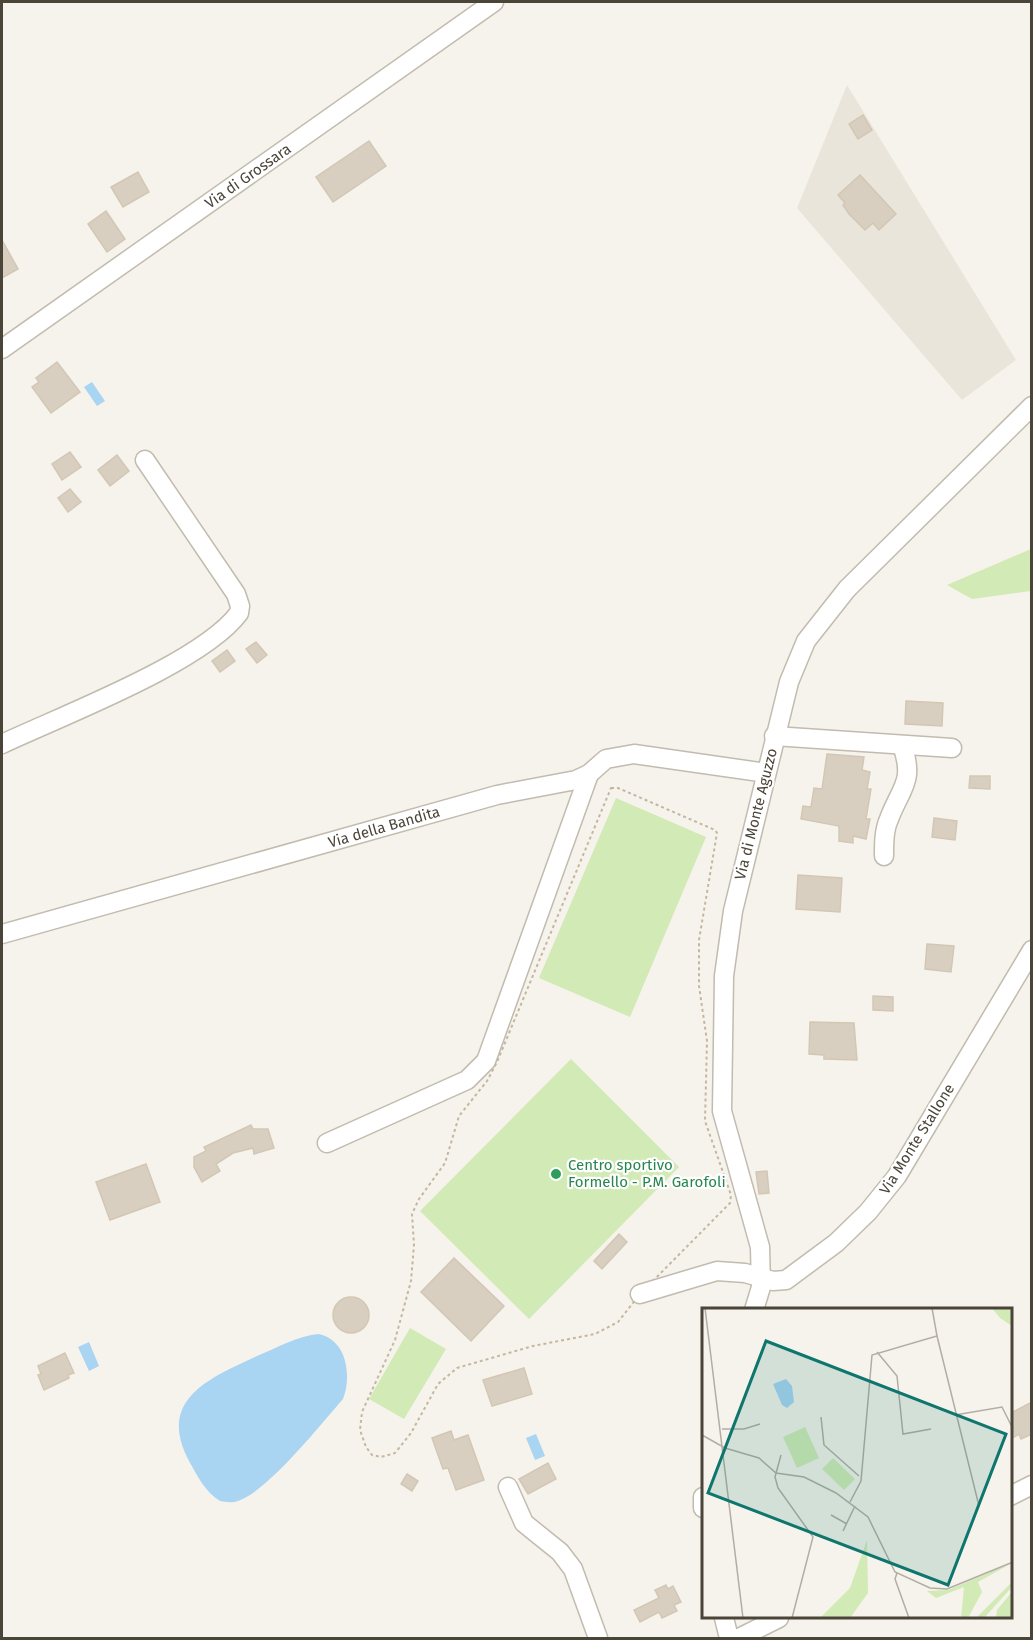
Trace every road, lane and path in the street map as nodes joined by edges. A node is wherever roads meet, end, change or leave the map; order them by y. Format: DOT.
graph roads {
  1 [pos="494,2"];
  2 [pos="3,344"];
  3 [pos="1032,406"];
  4 [pos="145,460"];
  5 [pos="774,736"];
  6 [pos="2,744"];
  7 [pos="902,745"];
  8 [pos="952,748"];
  9 [pos="766,772"];
  10 [pos="589,774"];
  11 [pos="884,856"];
  12 [pos="2,934"];
  13 [pos="1032,950"];
  14 [pos="327,1143"];
  15 [pos="761,1278"];
  16 [pos="640,1294"];
  17 [pos="754,1308"];
  18 [pos="1032,1485"];
  19 [pos="508,1487"];
  20 [pos="1012,1495"];
  21 [pos="724,1619"];
  22 [pos="775,1619"];
  23 [pos="598,1638"];
  24 [pos="729,1638"];
  25 [pos="739,1638"];
  1 -- 2 [label="street, Via di Grossara"];
  3 -- 5 [label="street, Via di Monte Aguzzo"];
  4 -- 6 [label="street"];
  5 -- 7 [label="street"];
  5 -- 9 [label="street, Via di Monte Aguzzo"];
  7 -- 8 [label="street"];
  7 -- 11 [label="street"];
  9 -- 10 [label="street, Via della Bandita"];
  9 -- 15 [label="street, Via di Monte Aguzzo"];
  10 -- 12 [label="street, Via della Bandita"];
  10 -- 14 [label="street"];
  13 -- 15 [label="street, Via Monte Stallone"];
  15 -- 16 [label="street, Via Monte Stallone"];
  15 -- 17 [label="street, Via di Monte Aguzzo"];
  16 -- 16 [label="path"];
  18 -- 20 [label="street"];
  19 -- 23 [label="street"];
  21 -- 24 [label="street"];
  22 -- 25 [label="street"];
}
